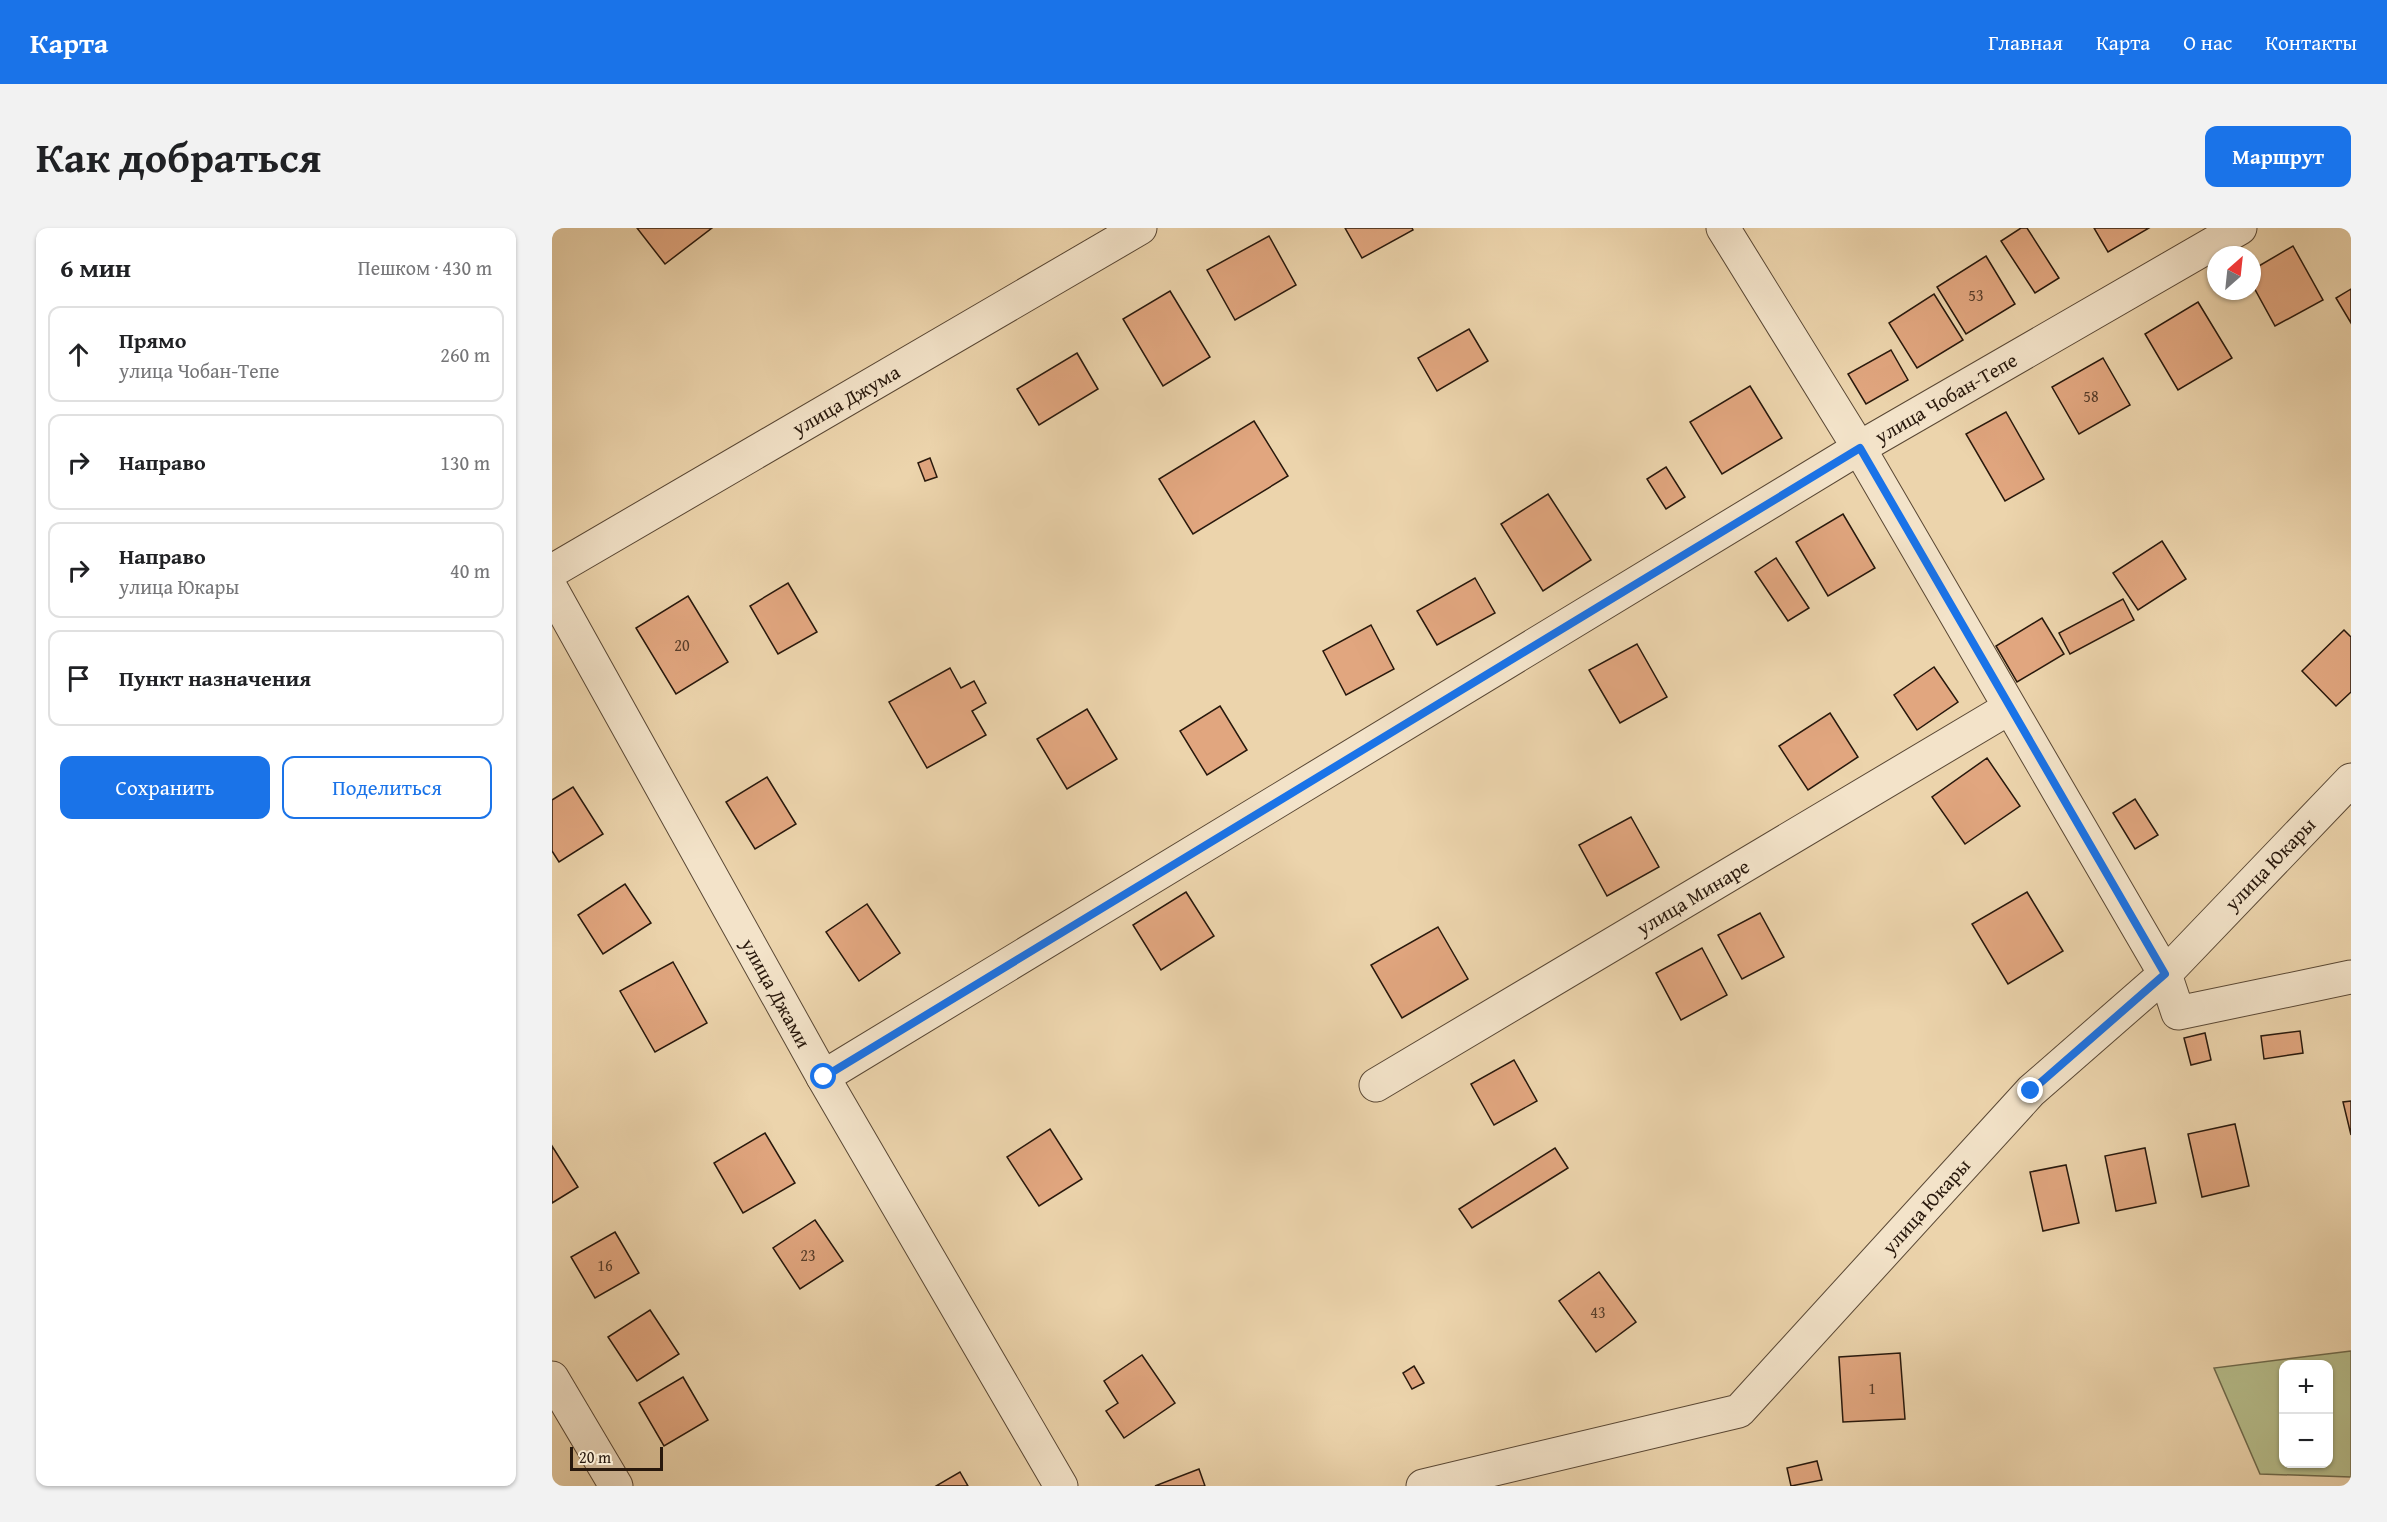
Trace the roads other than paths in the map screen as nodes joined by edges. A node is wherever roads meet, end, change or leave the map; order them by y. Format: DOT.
graph roads {
  1 [pos="1140,228"];
  2 [pos="1723,228"];
  3 [pos="2240,228"];
  4 [pos="1860,448"];
  5 [pos="552,571"];
  6 [pos="552,590"];
  7 [pos="2009,708"];
  8 [pos="2351,780"];
  9 [pos="2165,974"];
  10 [pos="2351,977"];
  11 [pos="824,1077"];
  12 [pos="1377,1085"];
  13 [pos="552,1378"];
  14 [pos="616,1486"];
  15 [pos="1061,1486"];
  16 [pos="1423,1486"];
  1 -- 5 [label="street, улица Джума"];
  2 -- 4 [label="street"];
  3 -- 4 [label="street, улица Чобан-Тепе"];
  4 -- 7 [label="street"];
  4 -- 11 [label="street, улица Чобан-Тепе"];
  6 -- 11 [label="street, улица Джами"];
  7 -- 9 [label="street"];
  7 -- 12 [label="street, улица Минаре"];
  8 -- 9 [label="street, улица Юкары"];
  9 -- 10 [label="street"];
  9 -- 16 [label="street, улица Юкары"];
  11 -- 15 [label="street, улица Джами"];
  13 -- 14 [label="street"];
}
